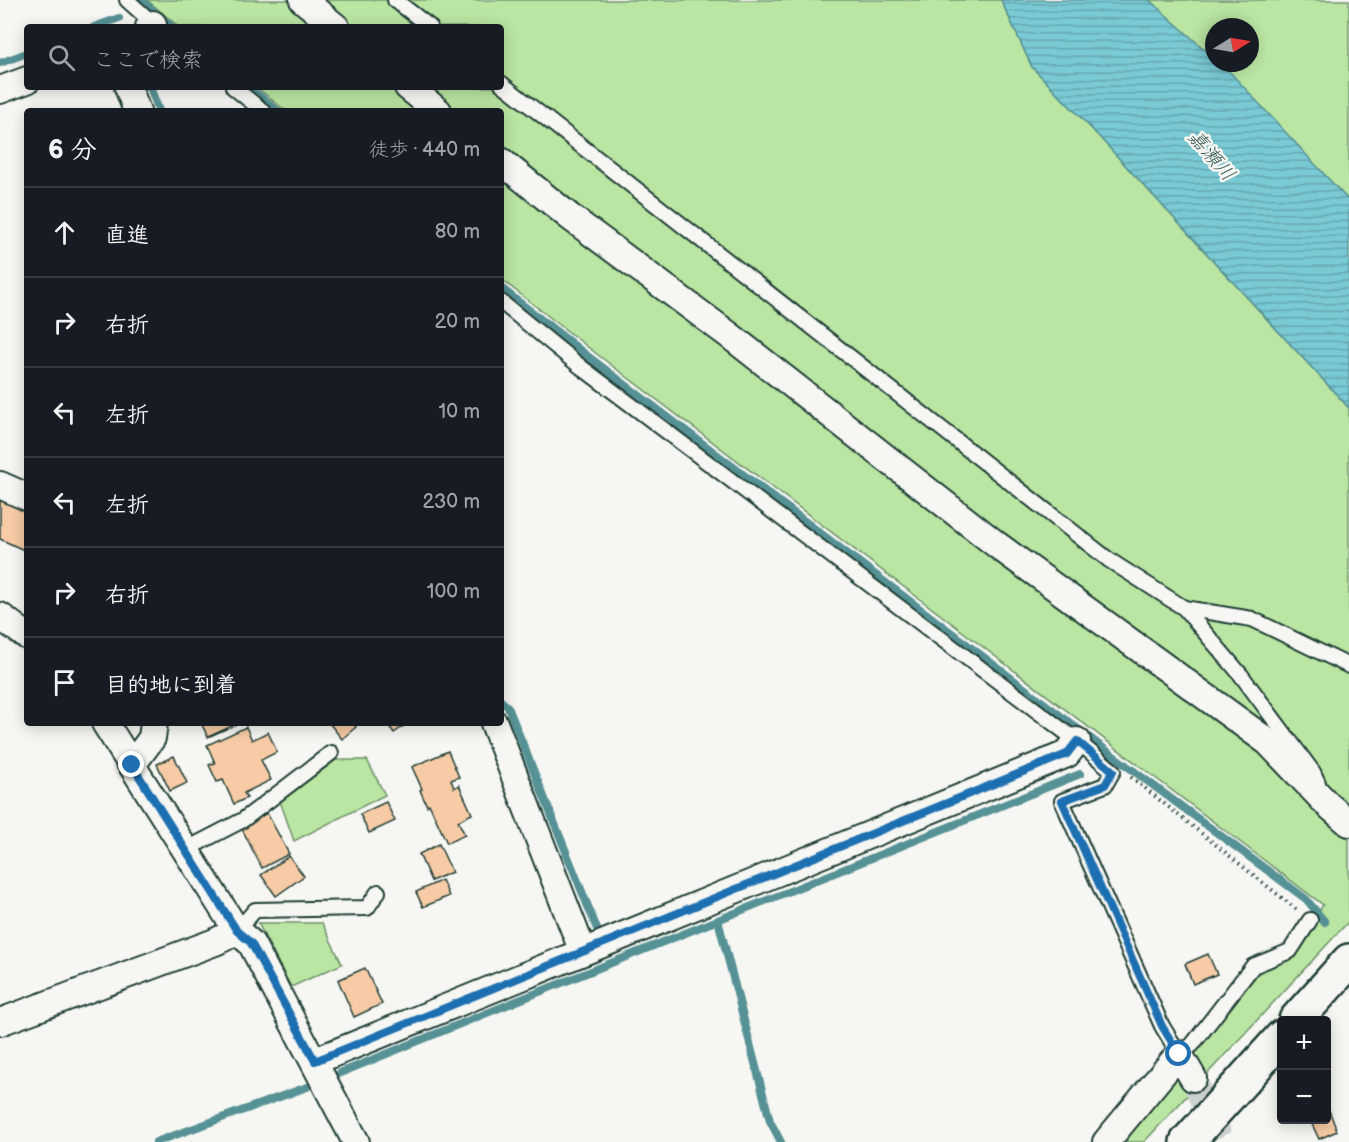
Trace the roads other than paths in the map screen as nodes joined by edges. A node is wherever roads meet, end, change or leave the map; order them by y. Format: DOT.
graph roads {
  1 [pos="127,0"];
  2 [pos="303,0"];
  3 [pos="395,0"];
  4 [pos="151,24"];
  5 [pos="332,24"];
  6 [pos="426,24"];
  7 [pos="24,81"];
  8 [pos="504,85"];
  9 [pos="0,90"];
  10 [pos="129,90"];
  11 [pos="236,90"];
  12 [pos="412,90"];
  13 [pos="136,108"];
  14 [pos="258,108"];
  15 [pos="434,108"];
  16 [pos="504,164"];
  17 [pos="504,304"];
  18 [pos="0,485"];
  19 [pos="24,496"];
  20 [pos="1184,609"];
  21 [pos="0,616"];
  22 [pos="24,634"];
  23 [pos="1349,666"];
  24 [pos="107,726"];
  25 [pos="154,726"];
  26 [pos="495,726"];
  27 [pos="1077,741"];
  28 [pos="331,753"];
  29 [pos="132,765"];
  30 [pos="1327,804"];
  31 [pos="1349,823"];
  32 [pos="185,850"];
  33 [pos="378,892"];
  34 [pos="1310,920"];
  35 [pos="237,931"];
  36 [pos="583,952"];
  37 [pos="1349,961"];
  38 [pos="1300,1016"];
  39 [pos="0,1022"];
  40 [pos="1277,1041"];
  41 [pos="1179,1054"];
  42 [pos="315,1061"];
  43 [pos="1193,1078"];
  44 [pos="356,1142"];
  45 [pos="1106,1142"];
  46 [pos="1187,1142"];
  1 -- 4 [label="lane"];
  2 -- 5 [label="street"];
  3 -- 6 [label="lane"];
  7 -- 9 [label="street"];
  8 -- 20 [label="lane"];
  10 -- 13 [label="street"];
  11 -- 14 [label="lane"];
  12 -- 15 [label="street"];
  16 -- 30 [label="street"];
  17 -- 27 [label="lane"];
  18 -- 19 [label="street"];
  20 -- 23 [label="lane"];
  20 -- 30 [label="lane"];
  21 -- 22 [label="street"];
  24 -- 29 [label="street"];
  25 -- 29 [label="street"];
  26 -- 36 [label="street"];
  27 -- 36 [label="street"];
  27 -- 41 [label="lane"];
  28 -- 32 [label="lane"];
  29 -- 32 [label="street"];
  30 -- 31 [label="street"];
  32 -- 35 [label="street"];
  33 -- 35 [label="lane"];
  34 -- 41 [label="lane"];
  35 -- 39 [label="street"];
  35 -- 42 [label="street"];
  36 -- 42 [label="street"];
  37 -- 38 [label="main road"];
  40 -- 46 [label="main road"];
  41 -- 43 [label="street"];
  41 -- 45 [label="street"];
  42 -- 44 [label="street"];
}
